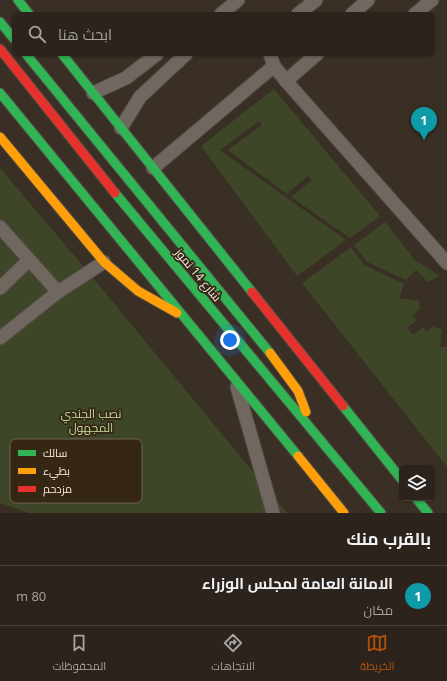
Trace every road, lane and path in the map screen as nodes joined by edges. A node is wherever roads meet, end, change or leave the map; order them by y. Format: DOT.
graph roads {
  1 [pos="18,0"];
  2 [pos="238,0"];
  3 [pos="316,0"];
  4 [pos="368,0"];
  5 [pos="432,0"];
  6 [pos="27,12"];
  7 [pos="223,12"];
  8 [pos="301,12"];
  9 [pos="354,12"];
  10 [pos="417,12"];
  11 [pos="0,22"];
  12 [pos="12,37"];
  13 [pos="0,49"];
  14 [pos="28,56"];
  15 [pos="64,56"];
  16 [pos="154,56"];
  17 [pos="184,56"];
  18 [pos="315,56"];
  19 [pos="272,60"];
  20 [pos="286,81"];
  21 [pos="0,93"];
  22 [pos="93,93"];
  23 [pos="121,128"];
  24 [pos="0,137"];
  25 [pos="153,168"];
  26 [pos="0,227"];
  27 [pos="30,260"];
  28 [pos="104,262"];
  29 [pos="447,263"];
  30 [pos="0,288"];
  31 [pos="58,292"];
  32 [pos="184,315"];
  33 [pos="0,338"];
  34 [pos="234,376"];
  35 [pos="309,427"];
  36 [pos="399,476"];
  37 [pos="418,501"];
  38 [pos="272,513"];
  39 [pos="344,513"];
  40 [pos="381,513"];
  41 [pos="428,513"];
  1 -- 6 [label="main road"];
  2 -- 7 [label="lane"];
  3 -- 8 [label="lane"];
  4 -- 9 [label="lane"];
  5 -- 10 [label="lane"];
  11 -- 12 [label="main road"];
  13 -- 35 [label="main road, شارع 14 تموز"];
  14 -- 35 [label="main road"];
  15 -- 22 [label="main road"];
  16 -- 22 [label="lane"];
  17 -- 23 [label="lane"];
  18 -- 20 [label="lane"];
  19 -- 20 [label="lane"];
  19 -- 25 [label="lane"];
  20 -- 29 [label="lane"];
  21 -- 32 [label="main road"];
  22 -- 23 [label="main road"];
  23 -- 25 [label="main road"];
  24 -- 28 [label="main road"];
  25 -- 36 [label="main road"];
  26 -- 27 [label="lane"];
  27 -- 30 [label="lane"];
  27 -- 31 [label="lane"];
  28 -- 31 [label="lane"];
  28 -- 32 [label="main road"];
  31 -- 33 [label="lane"];
  32 -- 34 [label="main road"];
  34 -- 38 [label="lane"];
  34 -- 39 [label="main road"];
  35 -- 40 [label="main road, شارع 14 تموز"];
  37 -- 41 [label="main road"];
}
